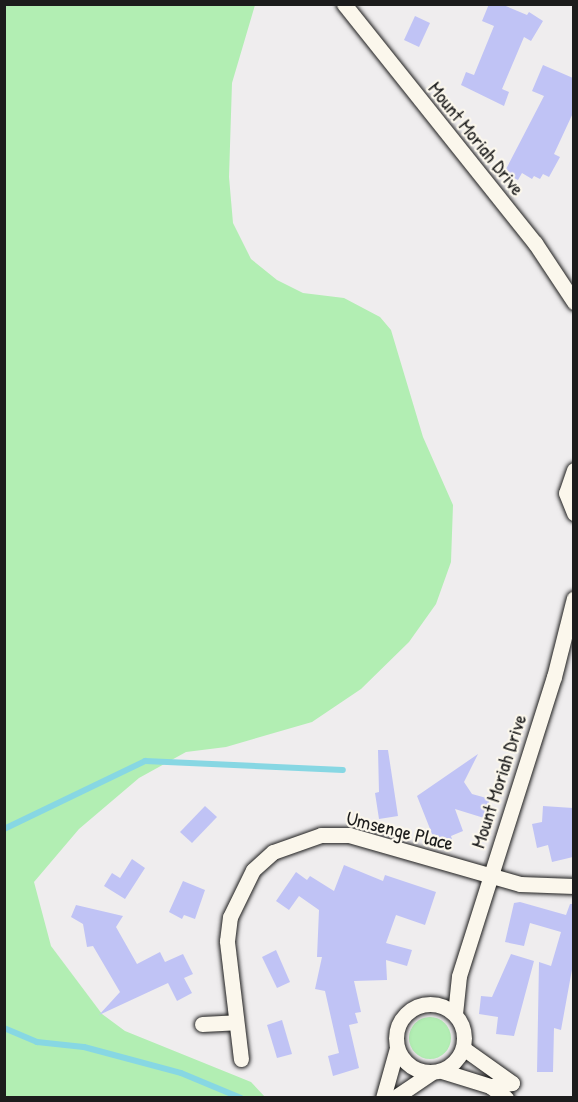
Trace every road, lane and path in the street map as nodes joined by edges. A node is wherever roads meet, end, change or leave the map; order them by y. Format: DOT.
graph roads {
  1 [pos="344,4"];
  2 [pos="573,302"];
  3 [pos="573,470"];
  4 [pos="573,513"];
  5 [pos="573,598"];
  6 [pos="489,876"];
  7 [pos="573,886"];
  8 [pos="459,976"];
  9 [pos="438,1004"];
  10 [pos="454,1014"];
  11 [pos="236,1023"];
  12 [pos="202,1024"];
  13 [pos="397,1048"];
  14 [pos="463,1048"];
  15 [pos="241,1059"];
  16 [pos="436,1072"];
  17 [pos="490,1086"];
  18 [pos="383,1098"];
  19 [pos="394,1098"];
  20 [pos="506,1098"];
  1 -- 2 [label="street, Mount Moriah Drive"];
  3 -- 4 [label="street"];
  5 -- 6 [label="street, Mount Moriah Drive"];
  6 -- 7 [label="street, Umsenge Place"];
  6 -- 8 [label="street, Mount Moriah Drive"];
  6 -- 11 [label="street, Umsenge Place"];
  8 -- 9 [label="street, Mount Moriah Drive"];
  8 -- 10 [label="street, Mount Moriah Drive"];
  9 -- 10 [label="street"];
  9 -- 13 [label="street"];
  10 -- 14 [label="street, Mount Moriah Drive"];
  11 -- 12 [label="street"];
  11 -- 15 [label="street, Umsenge Place"];
  13 -- 16 [label="street"];
  13 -- 18 [label="street"];
  14 -- 16 [label="street"];
  14 -- 17 [label="street"];
  16 -- 17 [label="street"];
  16 -- 19 [label="street"];
  17 -- 20 [label="street"];
}
